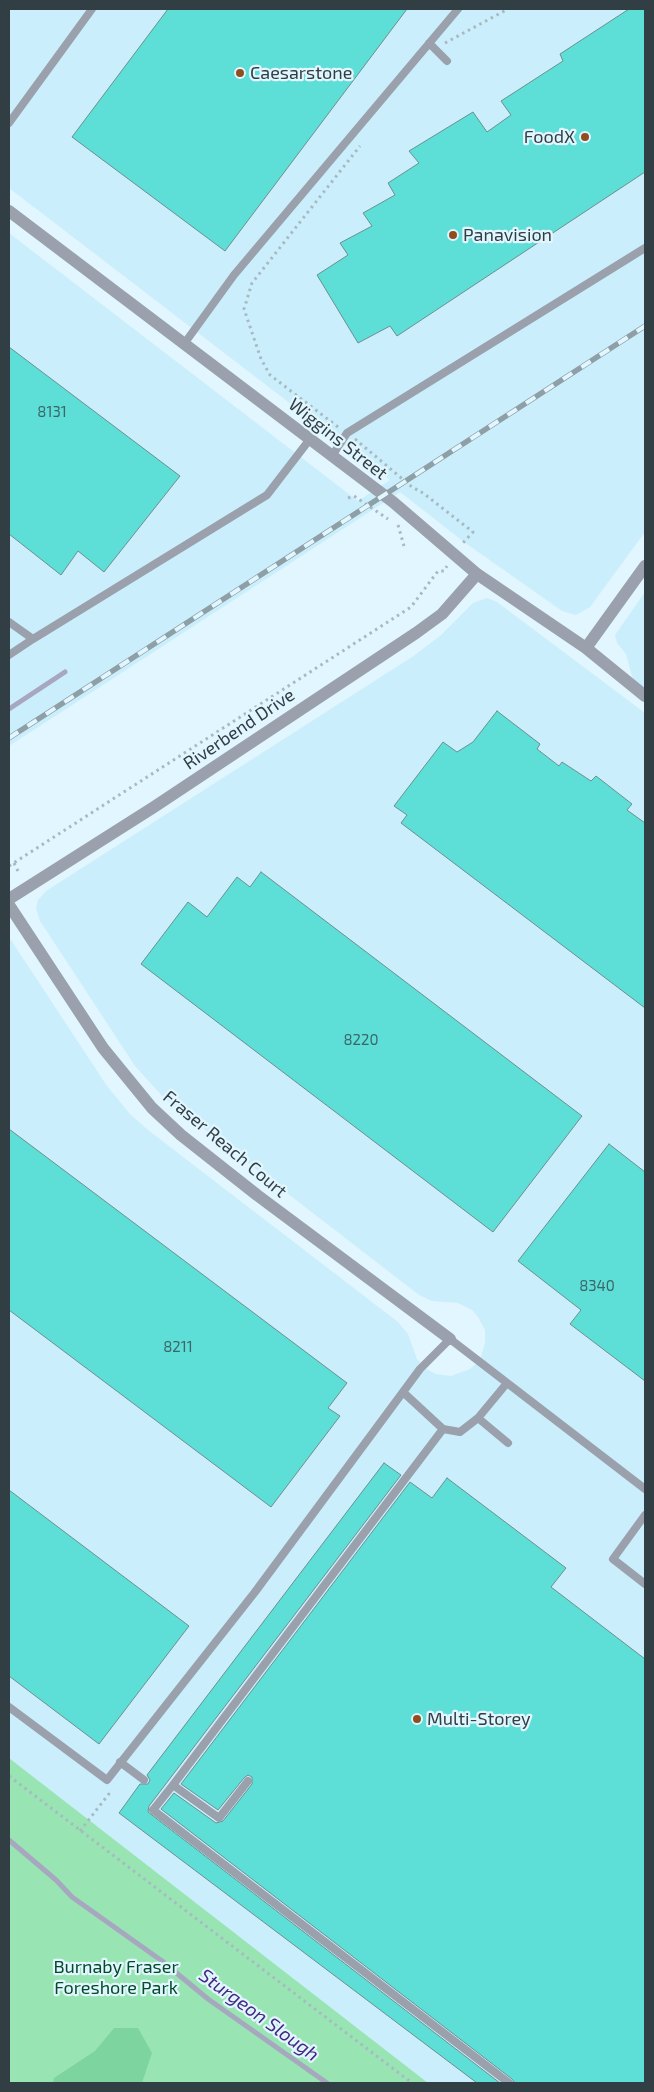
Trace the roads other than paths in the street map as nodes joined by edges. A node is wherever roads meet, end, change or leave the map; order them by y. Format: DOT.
graph roads {
  1 [pos="92,9"];
  2 [pos="458,9"];
  3 [pos="429,43"];
  4 [pos="447,61"];
  5 [pos="9,123"];
  6 [pos="9,210"];
  7 [pos="645,248"];
  8 [pos="184,344"];
  9 [pos="310,439"];
  10 [pos="332,456"];
  11 [pos="645,566"];
  12 [pos="477,574"];
  13 [pos="9,622"];
  14 [pos="33,639"];
  15 [pos="586,648"];
  16 [pos="9,655"];
  17 [pos="645,696"];
  18 [pos="9,899"];
  19 [pos="9,906"];
  20 [pos="450,1339"];
  21 [pos="507,1383"];
  22 [pos="404,1393"];
  23 [pos="478,1418"];
  24 [pos="443,1429"];
  25 [pos="508,1443"];
  26 [pos="645,1489"];
  27 [pos="645,1516"];
  28 [pos="645,1584"];
  29 [pos="9,1707"];
  30 [pos="120,1762"];
  31 [pos="144,1780"];
  32 [pos="248,1781"];
  33 [pos="173,1785"];
  34 [pos="509,2083"];
  1 -- 5 [label="lane"];
  2 -- 3 [label="lane"];
  3 -- 4 [label="lane"];
  3 -- 8 [label="lane"];
  6 -- 8 [label="street, Wiggins Street"];
  7 -- 10 [label="lane"];
  8 -- 9 [label="street, Wiggins Street"];
  9 -- 10 [label="street, Wiggins Street"];
  9 -- 14 [label="lane"];
  10 -- 12 [label="street, Wiggins Street"];
  11 -- 15 [label="street"];
  12 -- 15 [label="street, Wiggins Street"];
  12 -- 18 [label="street, Riverbend Drive"];
  13 -- 14 [label="lane"];
  14 -- 16 [label="lane"];
  15 -- 17 [label="street, Wiggins Street"];
  19 -- 20 [label="street, Fraser Reach Court"];
  20 -- 21 [label="lane"];
  20 -- 22 [label="lane"];
  21 -- 23 [label="lane"];
  21 -- 26 [label="lane"];
  22 -- 24 [label="lane"];
  22 -- 30 [label="lane"];
  23 -- 24 [label="lane"];
  23 -- 25 [label="lane"];
  24 -- 33 [label="lane"];
  27 -- 28 [label="lane"];
  29 -- 30 [label="lane"];
  30 -- 31 [label="lane"];
  32 -- 33 [label="lane"];
  33 -- 34 [label="lane"];
}
